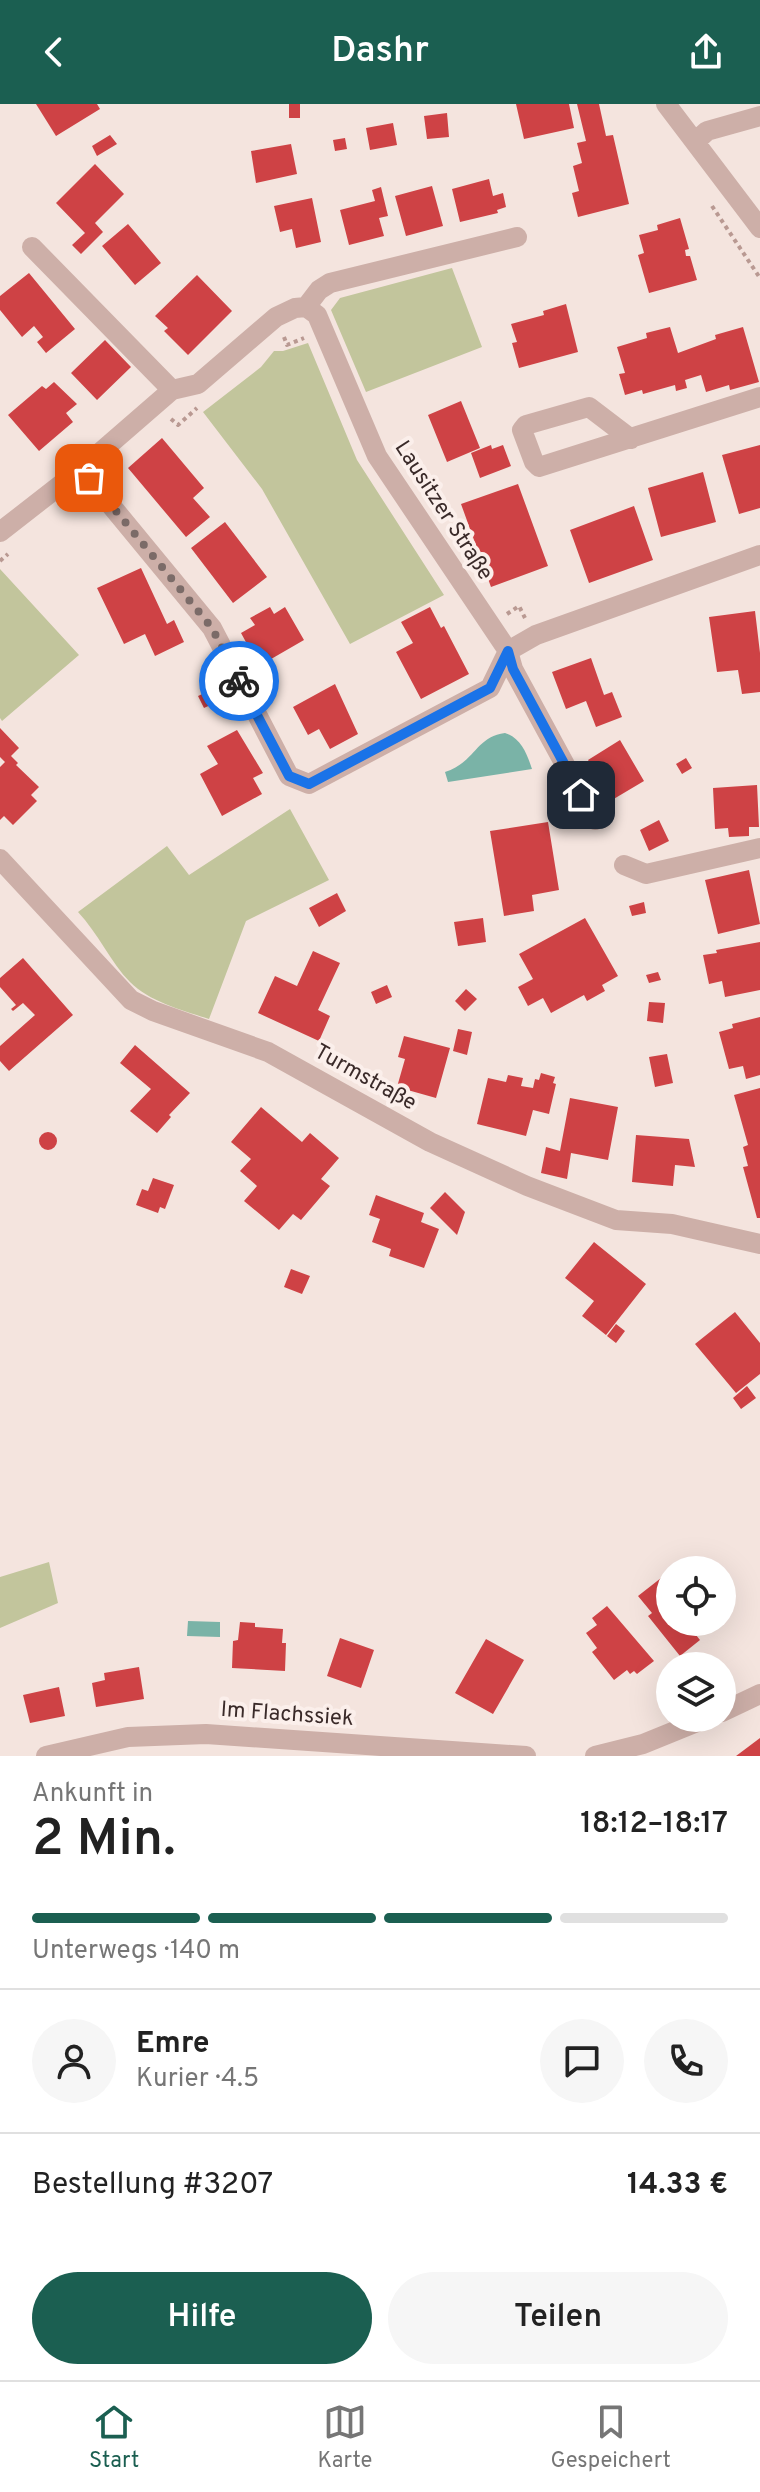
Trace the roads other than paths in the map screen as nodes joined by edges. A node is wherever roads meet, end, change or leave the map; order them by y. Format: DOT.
graph roads {
  1 [pos="666,104"];
  2 [pos="760,116"];
  3 [pos="696,141"];
  4 [pos="760,228"];
  5 [pos="517,237"];
  6 [pos="32,247"];
  7 [pos="306,307"];
  8 [pos="172,390"];
  9 [pos="760,397"];
  10 [pos="631,439"];
  11 [pos="81,469"];
  12 [pos="0,532"];
  13 [pos="760,555"];
  14 [pos="508,651"];
  15 [pos="595,820"];
  16 [pos="760,848"];
  17 [pos="0,859"];
  18 [pos="624,865"];
  19 [pos="760,1244"];
  20 [pos="760,1694"];
  21 [pos="736,1705"];
  22 [pos="673,1732"];
  23 [pos="46,1756"];
  24 [pos="526,1756"];
  25 [pos="595,1756"];
  1 -- 3 [label="street"];
  2 -- 3 [label="street"];
  3 -- 4 [label="street"];
  5 -- 7 [label="street"];
  6 -- 8 [label="street"];
  7 -- 8 [label="street"];
  7 -- 14 [label="street, Lausitzer Straße"];
  8 -- 11 [label="street"];
  9 -- 10 [label="street"];
  10 -- 10 [label="street"];
  11 -- 12 [label="street"];
  11 -- 14 [label="street"];
  13 -- 14 [label="street"];
  14 -- 15 [label="street, Lausitzer Straße"];
  16 -- 18 [label="street"];
  17 -- 19 [label="street, Turmstraße"];
  20 -- 21 [label="street"];
  22 -- 25 [label="street"];
  23 -- 24 [label="street, Im Flachssiek"];
}
